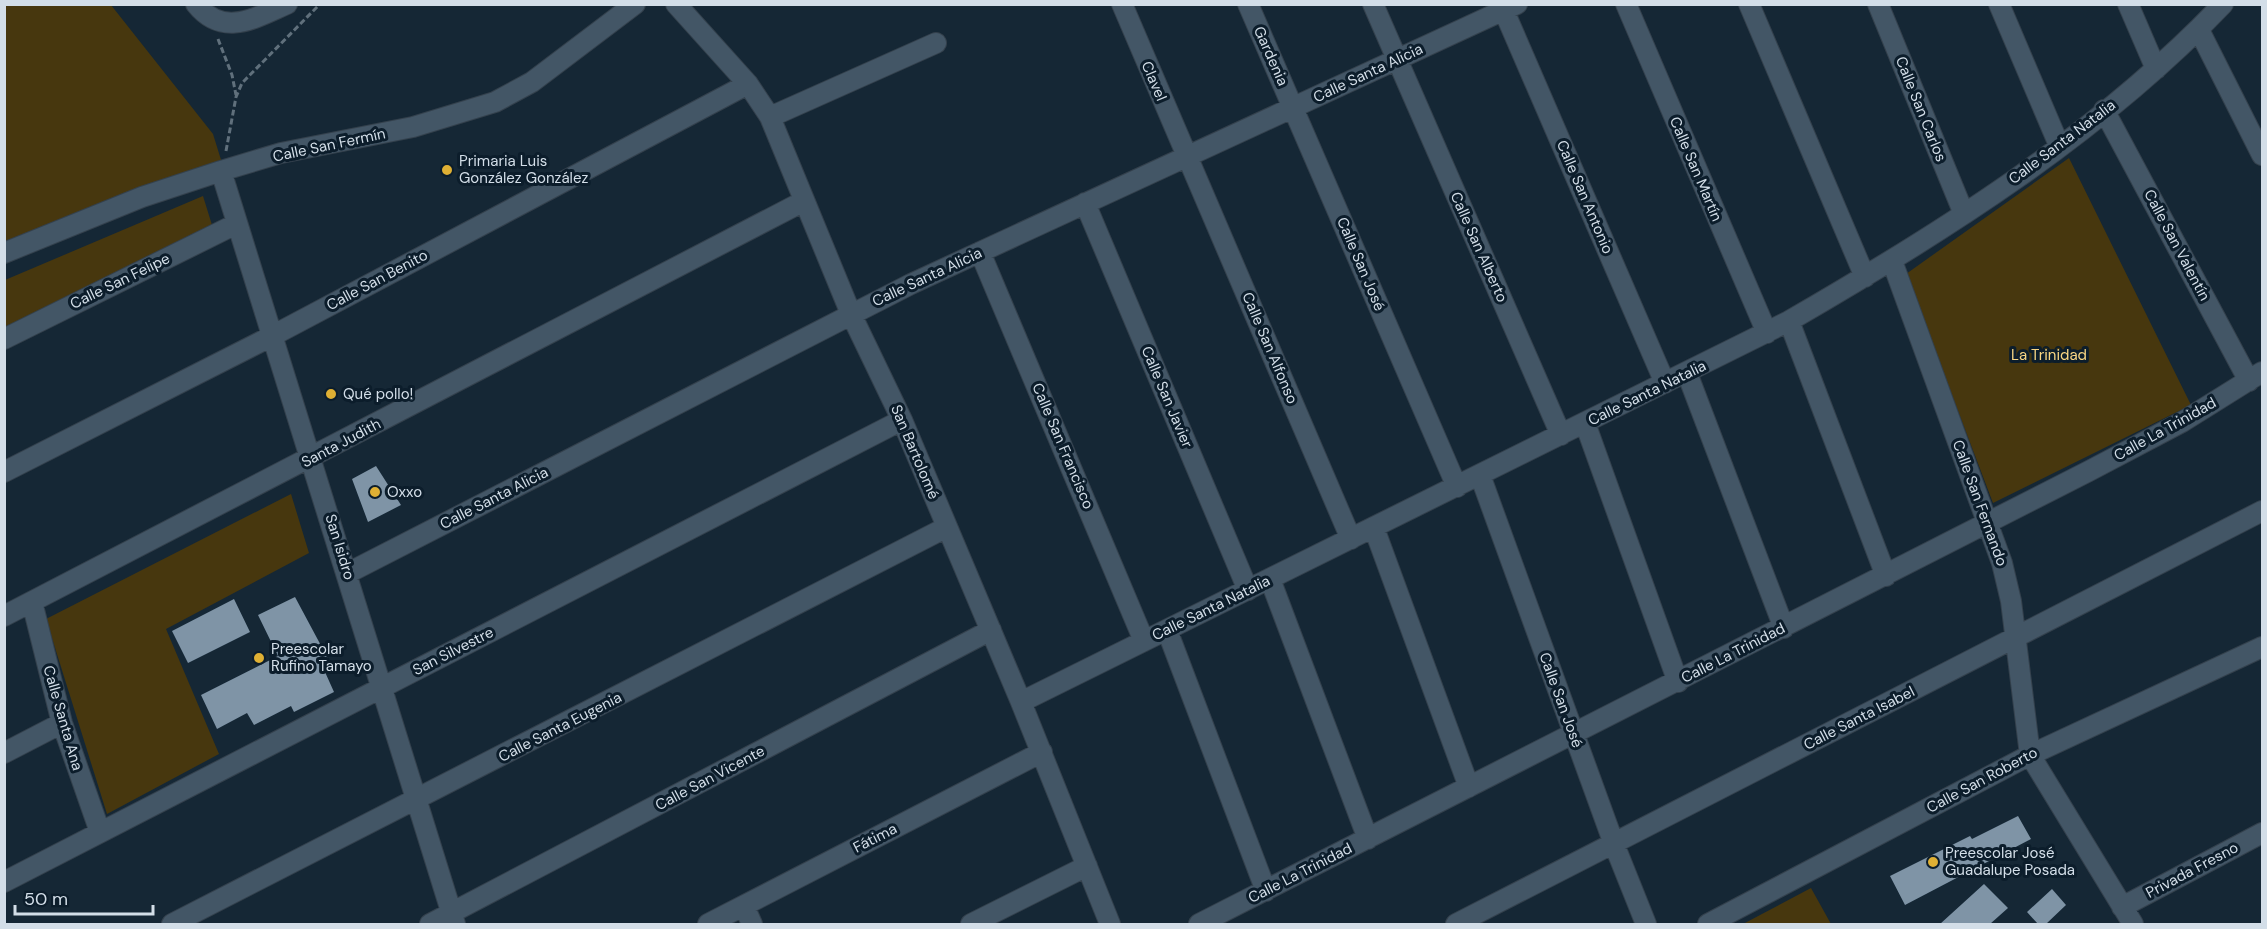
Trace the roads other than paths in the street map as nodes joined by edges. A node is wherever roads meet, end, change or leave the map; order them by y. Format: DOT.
graph roads {
  1 [pos="287,4"];
  2 [pos="635,4"];
  3 [pos="676,4"];
  4 [pos="1122,4"];
  5 [pos="1248,4"];
  6 [pos="1373,4"];
  7 [pos="1626,4"];
  8 [pos="1749,4"];
  9 [pos="1878,4"];
  10 [pos="1999,4"];
  11 [pos="2128,4"];
  12 [pos="2223,4"];
  13 [pos="1507,6"];
  14 [pos="201,11"];
  15 [pos="2199,30"];
  16 [pos="936,43"];
  17 [pos="1397,60"];
  18 [pos="2156,69"];
  19 [pos="748,84"];
  20 [pos="1293,108"];
  21 [pos="2104,110"];
  22 [pos="770,117"];
  23 [pos="2059,145"];
  24 [pos="2262,155"];
  25 [pos="1187,157"];
  26 [pos="221,171"];
  27 [pos="804,201"];
  28 [pos="1085,203"];
  29 [pos="1964,214"];
  30 [pos="236,224"];
  31 [pos="980,252"];
  32 [pos="4,253"];
  33 [pos="1892,261"];
  34 [pos="1865,277"];
  35 [pos="851,314"];
  36 [pos="1789,321"];
  37 [pos="1767,333"];
  38 [pos="272,336"];
  39 [pos="4,339"];
  40 [pos="1687,373"];
  41 [pos="2256,376"];
  42 [pos="1665,383"];
  43 [pos="902,420"];
  44 [pos="1585,423"];
  45 [pos="1561,435"];
  46 [pos="312,458"];
  47 [pos="4,472"];
  48 [pos="1480,475"];
  49 [pos="1457,487"];
  50 [pos="2262,510"];
  51 [pos="1988,523"];
  52 [pos="947,527"];
  53 [pos="1374,528"];
  54 [pos="1352,539"];
  55 [pos="348,573"];
  56 [pos="1886,576"];
  57 [pos="1270,579"];
  58 [pos="1248,590"];
  59 [pos="32,602"];
  60 [pos="4,616"];
  61 [pos="1784,628"];
  62 [pos="991,630"];
  63 [pos="1167,630"];
  64 [pos="2016,637"];
  65 [pos="1144,641"];
  66 [pos="2262,647"];
  67 [pos="1678,682"];
  68 [pos="382,687"];
  69 [pos="1021,702"];
  70 [pos="62,723"];
  71 [pos="1573,734"];
  72 [pos="1042,752"];
  73 [pos="4,753"];
  74 [pos="2030,755"];
  75 [pos="1469,787"];
  76 [pos="417,800"];
  77 [pos="100,832"];
  78 [pos="2262,833"];
  79 [pos="1368,839"];
  80 [pos="1614,844"];
  81 [pos="1087,866"];
  82 [pos="4,882"];
  83 [pos="1266,891"];
  84 [pos="744,906"];
  85 [pos="2122,907"];
  86 [pos="453,919"];
  87 [pos="172,924"];
  88 [pos="430,924"];
  89 [pos="708,924"];
  90 [pos="752,924"];
  91 [pos="971,924"];
  92 [pos="1110,924"];
  93 [pos="1198,924"];
  94 [pos="1456,924"];
  95 [pos="1646,924"];
  96 [pos="1708,924"];
  97 [pos="2133,924"];
  1 -- 14 [label="street"];
  2 -- 26 [label="street, Calle San Fermín"];
  3 -- 19 [label="street, San Bartolomé"];
  4 -- 25 [label="street, Clavel"];
  5 -- 20 [label="street, Gardenia"];
  6 -- 17 [label="street, Calle San Alberto"];
  7 -- 37 [label="street, Calle San Martín"];
  8 -- 34 [label="street"];
  9 -- 29 [label="street, Calle San Carlos"];
  10 -- 23 [label="street"];
  11 -- 18 [label="street"];
  12 -- 15 [label="street, Calle Santa Natalia"];
  13 -- 17 [label="street, Calle Santa Alicia"];
  13 -- 42 [label="street, Calle San Antonio"];
  15 -- 18 [label="street, Calle Santa Natalia"];
  15 -- 24 [label="street"];
  16 -- 22 [label="street"];
  17 -- 20 [label="street, Calle Santa Alicia"];
  17 -- 45 [label="street, Calle San Alberto"];
  18 -- 21 [label="street, Calle Santa Natalia"];
  19 -- 22 [label="street, San Bartolomé"];
  19 -- 38 [label="street, Calle San Benito"];
  20 -- 25 [label="street, Calle Santa Alicia"];
  20 -- 49 [label="street, Calle San José"];
  21 -- 23 [label="street, Calle Santa Natalia"];
  21 -- 41 [label="street, Calle San Valentín"];
  22 -- 27 [label="street, San Bartolomé"];
  23 -- 29 [label="street, Calle Santa Natalia"];
  25 -- 28 [label="street, Calle Santa Alicia"];
  25 -- 54 [label="street, Calle San Alfonso"];
  26 -- 30 [label="street, San Isidro"];
  26 -- 32 [label="street, Calle San Fermín"];
  27 -- 35 [label="street, San Bartolomé"];
  27 -- 46 [label="street, Santa Judith"];
  28 -- 31 [label="street, Calle Santa Alicia"];
  28 -- 58 [label="street, Calle San Javier"];
  29 -- 33 [label="street, Calle Santa Natalia"];
  30 -- 38 [label="street, San Isidro"];
  30 -- 39 [label="street, Calle San Felipe"];
  31 -- 35 [label="street, Calle Santa Alicia"];
  31 -- 65 [label="street, Calle San Francisco"];
  33 -- 34 [label="street, Calle Santa Natalia"];
  33 -- 51 [label="street, Calle San Fernando"];
  34 -- 36 [label="street, Calle Santa Natalia"];
  35 -- 43 [label="street, San Bartolomé"];
  35 -- 55 [label="street, Calle Santa Alicia"];
  36 -- 37 [label="street, Calle Santa Natalia"];
  36 -- 56 [label="street"];
  37 -- 40 [label="street, Calle Santa Natalia"];
  38 -- 46 [label="street, San Isidro"];
  38 -- 47 [label="street, Calle San Benito"];
  40 -- 42 [label="street, Calle Santa Natalia"];
  40 -- 61 [label="street"];
  41 -- 51 [label="street, Calle La Trinidad"];
  42 -- 44 [label="street, Calle Santa Natalia"];
  43 -- 52 [label="street, San Bartolomé"];
  43 -- 68 [label="street, San Silvestre"];
  44 -- 45 [label="street, Calle Santa Natalia"];
  44 -- 67 [label="street"];
  45 -- 48 [label="street, Calle Santa Natalia"];
  46 -- 55 [label="street, San Isidro"];
  46 -- 59 [label="street, Santa Judith"];
  48 -- 49 [label="street, Calle Santa Natalia"];
  48 -- 71 [label="street, Calle San José"];
  49 -- 53 [label="street, Calle Santa Natalia"];
  50 -- 64 [label="street, Calle Santa Isabel"];
  51 -- 56 [label="street, Calle La Trinidad"];
  51 -- 64 [label="street, Calle San Fernando"];
  52 -- 62 [label="street, San Bartolomé"];
  52 -- 76 [label="street, Calle Santa Eugenia"];
  53 -- 54 [label="street, Calle Santa Natalia"];
  53 -- 75 [label="street"];
  54 -- 57 [label="street, Calle Santa Natalia"];
  55 -- 68 [label="street, San Isidro"];
  56 -- 61 [label="street, Calle La Trinidad"];
  57 -- 58 [label="street, Calle Santa Natalia"];
  57 -- 79 [label="street"];
  58 -- 63 [label="street, Calle Santa Natalia"];
  59 -- 60 [label="street, Santa Judith"];
  59 -- 70 [label="street, Calle Santa Ana"];
  61 -- 67 [label="street, Calle La Trinidad"];
  62 -- 69 [label="street, San Bartolomé"];
  62 -- 86 [label="street, Calle San Vicente"];
  63 -- 65 [label="street, Calle Santa Natalia"];
  63 -- 83 [label="street"];
  64 -- 74 [label="street, Calle San Fernando"];
  64 -- 80 [label="street, Calle Santa Isabel"];
  65 -- 69 [label="street, Calle Santa Natalia"];
  66 -- 74 [label="street, Calle San Roberto"];
  67 -- 71 [label="street, Calle La Trinidad"];
  68 -- 76 [label="street, San Isidro"];
  68 -- 77 [label="street, San Silvestre"];
  69 -- 72 [label="street, San Bartolomé"];
  70 -- 73 [label="street"];
  70 -- 77 [label="street, Calle Santa Ana"];
  71 -- 75 [label="street, Calle La Trinidad"];
  71 -- 80 [label="street, Calle San José"];
  72 -- 81 [label="street, San Bartolomé"];
  72 -- 84 [label="street, Fátima"];
  74 -- 85 [label="street"];
  74 -- 96 [label="street, Calle San Roberto"];
  75 -- 79 [label="street, Calle La Trinidad"];
  76 -- 86 [label="street, San Isidro"];
  76 -- 87 [label="street, Calle Santa Eugenia"];
  77 -- 82 [label="street, San Silvestre"];
  78 -- 85 [label="street, Privada Fresno"];
  79 -- 83 [label="street, Calle La Trinidad"];
  80 -- 94 [label="street, Calle Santa Isabel"];
  80 -- 95 [label="street, Calle San José"];
  81 -- 91 [label="street"];
  81 -- 92 [label="street, San Bartolomé"];
  83 -- 93 [label="street, Calle La Trinidad"];
  84 -- 89 [label="street, Fátima"];
  84 -- 90 [label="street"];
  85 -- 97 [label="street"];
  86 -- 88 [label="street, Calle San Vicente"];
}
